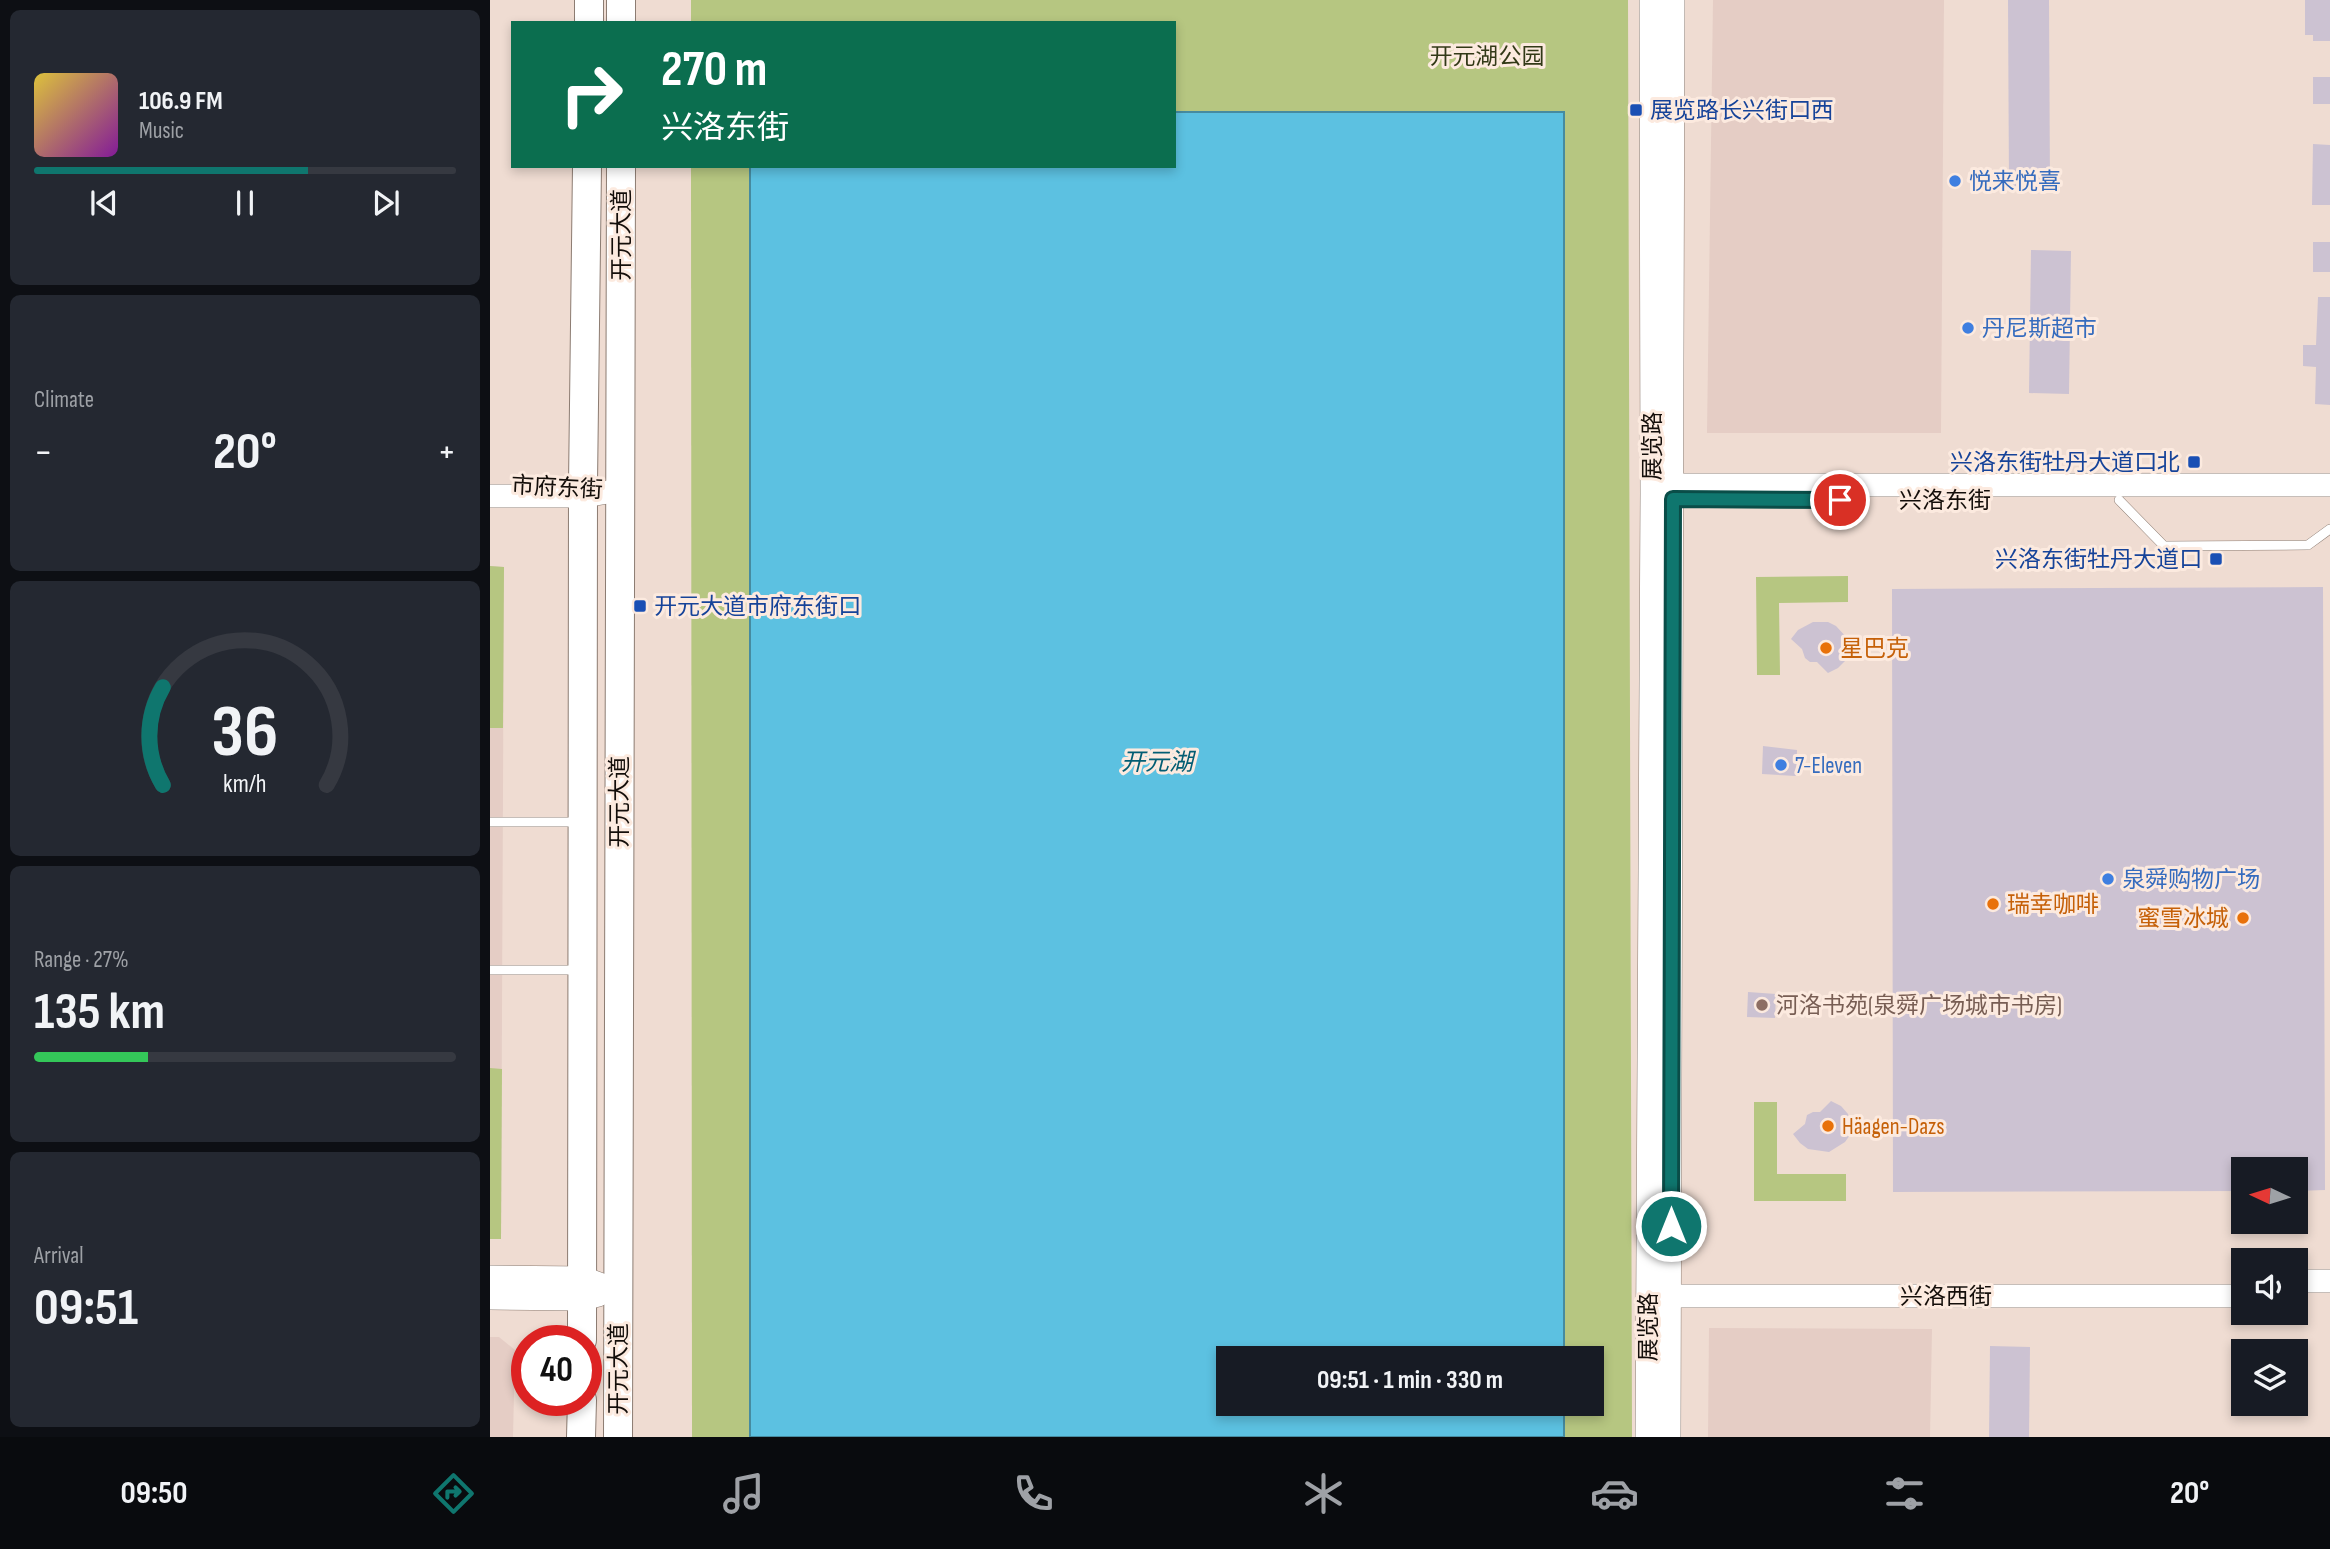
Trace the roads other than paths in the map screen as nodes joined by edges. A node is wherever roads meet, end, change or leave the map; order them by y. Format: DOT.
graph roads {
  1 [pos="589,0"];
  2 [pos="621,0"];
  3 [pos="1651,0"];
  4 [pos="1673,0"];
  5 [pos="589,21"];
  6 [pos="621,21"];
  7 [pos="587,168"];
  8 [pos="621,168"];
  9 [pos="490,484"];
  10 [pos="2330,485"];
  11 [pos="583,490"];
  12 [pos="620,490"];
  13 [pos="1666,493"];
  14 [pos="490,496"];
  15 [pos="2119,500"];
  16 [pos="2330,501"];
  17 [pos="2330,529"];
  18 [pos="490,822"];
  19 [pos="582,822"];
  20 [pos="490,970"];
  21 [pos="583,970"];
  22 [pos="490,1277"];
  23 [pos="2231,1281"];
  24 [pos="2308,1281"];
  25 [pos="2330,1281"];
  26 [pos="583,1288"];
  27 [pos="1659,1288"];
  28 [pos="618,1291"];
  29 [pos="2231,1296"];
  30 [pos="2308,1296"];
  31 [pos="2330,1296"];
  32 [pos="490,1298"];
  33 [pos="582,1325"];
  34 [pos="582,1416"];
  35 [pos="582,1437"];
  36 [pos="618,1437"];
  37 [pos="1647,1437"];
  38 [pos="1670,1437"];
  1 -- 5 [label="main road"];
  2 -- 6 [label="main road"];
  3 -- 13 [label="street, 展览路"];
  4 -- 13 [label="street, 展览路"];
  7 -- 11 [label="main road, 开元大道"];
  8 -- 12 [label="main road, 开元大道"];
  9 -- 11 [label="street, 市府东街"];
  10 -- 13 [label="street, 兴洛东街"];
  11 -- 12 [label="street, 市府东街"];
  11 -- 14 [label="street, 市府东街"];
  11 -- 19 [label="main road, 开元大道"];
  12 -- 28 [label="main road, 开元大道"];
  13 -- 15 [label="street, 兴洛东街"];
  13 -- 27 [label="street, 展览路"];
  15 -- 16 [label="street, 兴洛东街"];
  15 -- 17 [label="lane"];
  18 -- 19 [label="lane"];
  19 -- 21 [label="main road, 开元大道"];
  20 -- 21 [label="lane"];
  21 -- 26 [label="main road, 开元大道"];
  22 -- 26 [label="street"];
  23 -- 27 [label="street, 兴洛西街"];
  24 -- 25 [label="street"];
  26 -- 28 [label="street"];
  26 -- 32 [label="street"];
  26 -- 33 [label="main road, 开元大道"];
  27 -- 29 [label="street, 兴洛西街"];
  27 -- 37 [label="street, 展览路"];
  27 -- 38 [label="street, 展览路"];
  28 -- 36 [label="main road, 开元大道"];
  30 -- 31 [label="street"];
  34 -- 35 [label="main road, 开元大道"];
}
